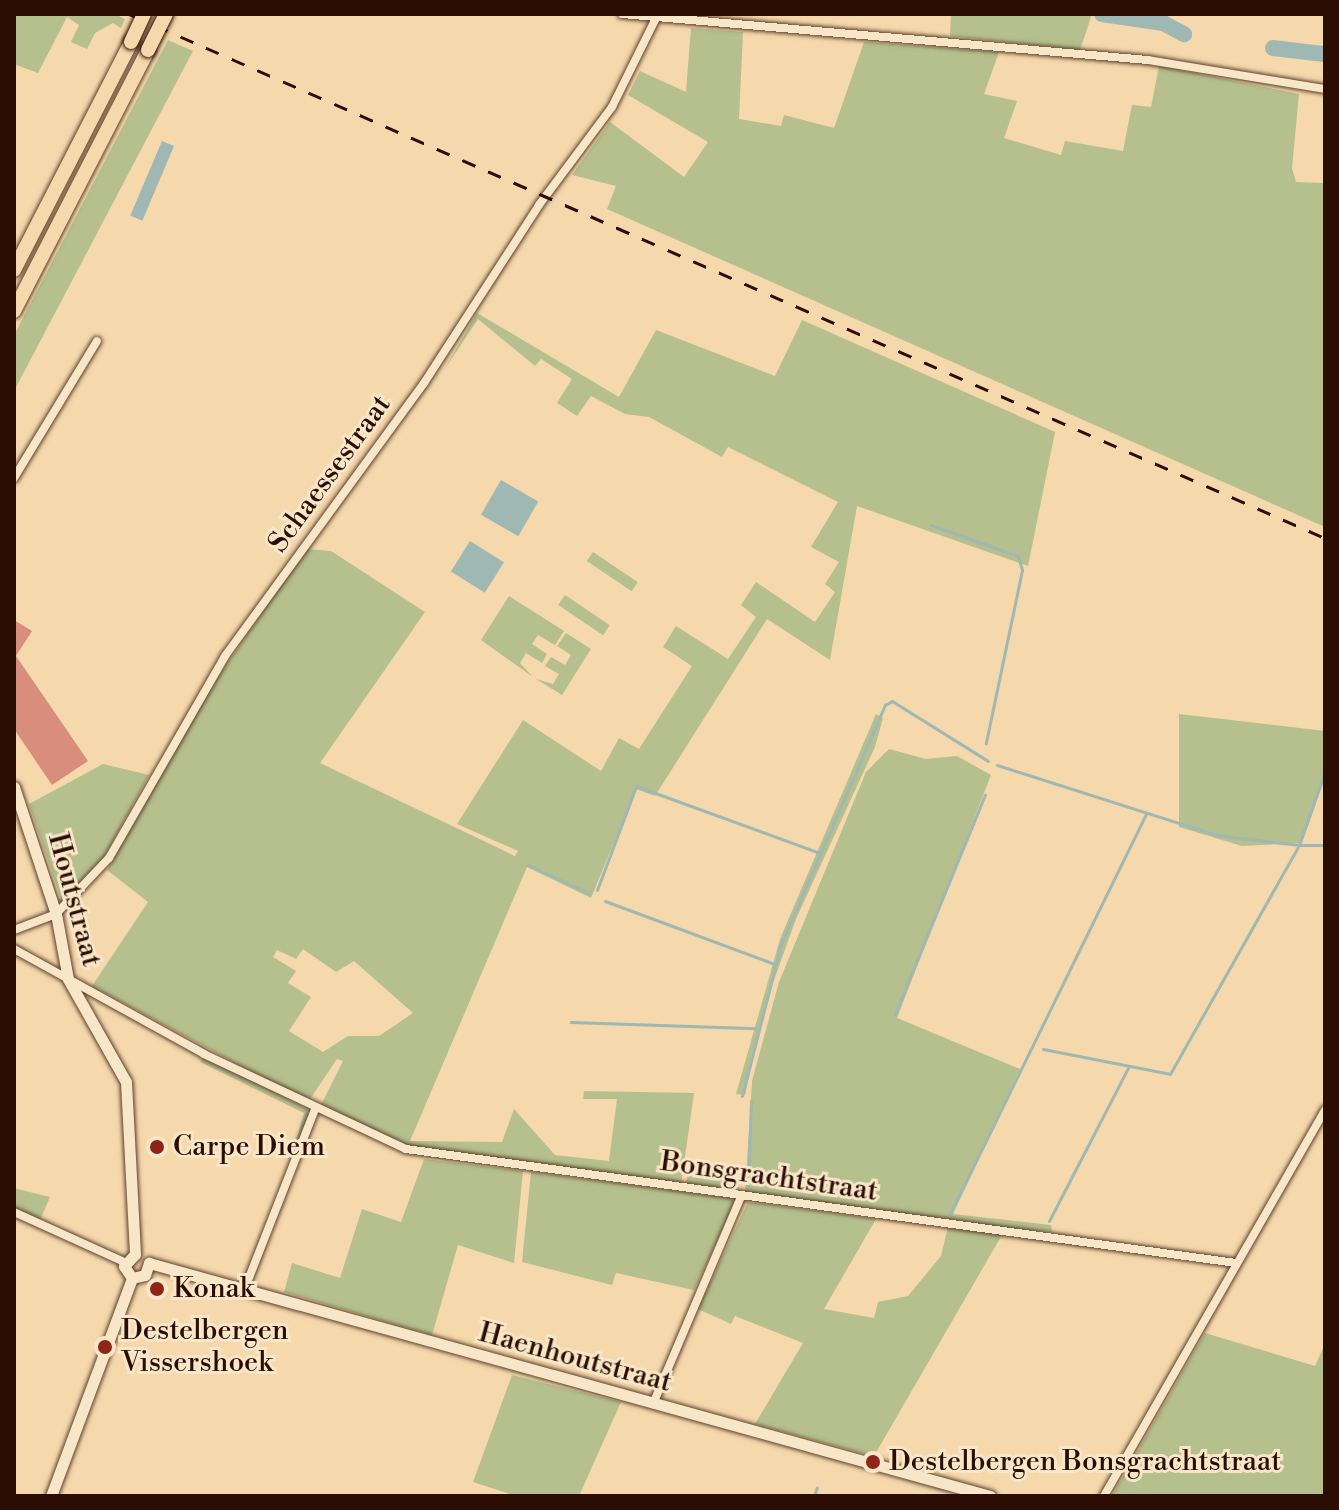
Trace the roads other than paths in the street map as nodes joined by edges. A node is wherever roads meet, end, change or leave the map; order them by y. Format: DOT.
graph roads {
  1 [pos="144,14"];
  2 [pos="166,14"];
  3 [pos="622,14"];
  4 [pos="657,16"];
  5 [pos="1325,89"];
  6 [pos="14,270"];
  7 [pos="14,311"];
  8 [pos="97,341"];
  9 [pos="14,478"];
  10 [pos="14,787"];
  11 [pos="56,914"];
  12 [pos="14,930"];
  13 [pos="14,949"];
  14 [pos="68,979"];
  15 [pos="316,1107"];
  16 [pos="1325,1110"];
  17 [pos="741,1197"];
  18 [pos="14,1212"];
  19 [pos="135,1254"];
  20 [pos="124,1262"];
  21 [pos="149,1263"];
  22 [pos="1236,1263"];
  23 [pos="132,1278"];
  24 [pos="245,1288"];
  25 [pos="653,1404"];
  26 [pos="51,1496"];
  27 [pos="990,1496"];
  28 [pos="1104,1496"];
  1 -- 6 [label="highway, bridge"];
  2 -- 7 [label="highway, bridge"];
  3 -- 4 [label="street"];
  4 -- 5 [label="street"];
  4 -- 11 [label="street, Schaessestraat"];
  8 -- 9 [label="street"];
  10 -- 11 [label="street, Houtstraat"];
  11 -- 12 [label="street, Schaessestraat"];
  11 -- 14 [label="street, Houtstraat"];
  13 -- 14 [label="street"];
  14 -- 15 [label="street, Bonsgrachtstraat"];
  14 -- 19 [label="street, Houtstraat"];
  15 -- 17 [label="street, Bonsgrachtstraat"];
  15 -- 24 [label="street"];
  16 -- 22 [label="street"];
  17 -- 22 [label="street, Bonsgrachtstraat"];
  17 -- 25 [label="street"];
  18 -- 20 [label="street"];
  19 -- 20 [label="street"];
  19 -- 21 [label="street, Haenhoutstraat"];
  20 -- 23 [label="street"];
  21 -- 23 [label="street"];
  21 -- 24 [label="street, Haenhoutstraat"];
  22 -- 28 [label="street"];
  23 -- 26 [label="street"];
  24 -- 25 [label="street, Haenhoutstraat"];
  25 -- 27 [label="street, Haenhoutstraat"];
}
